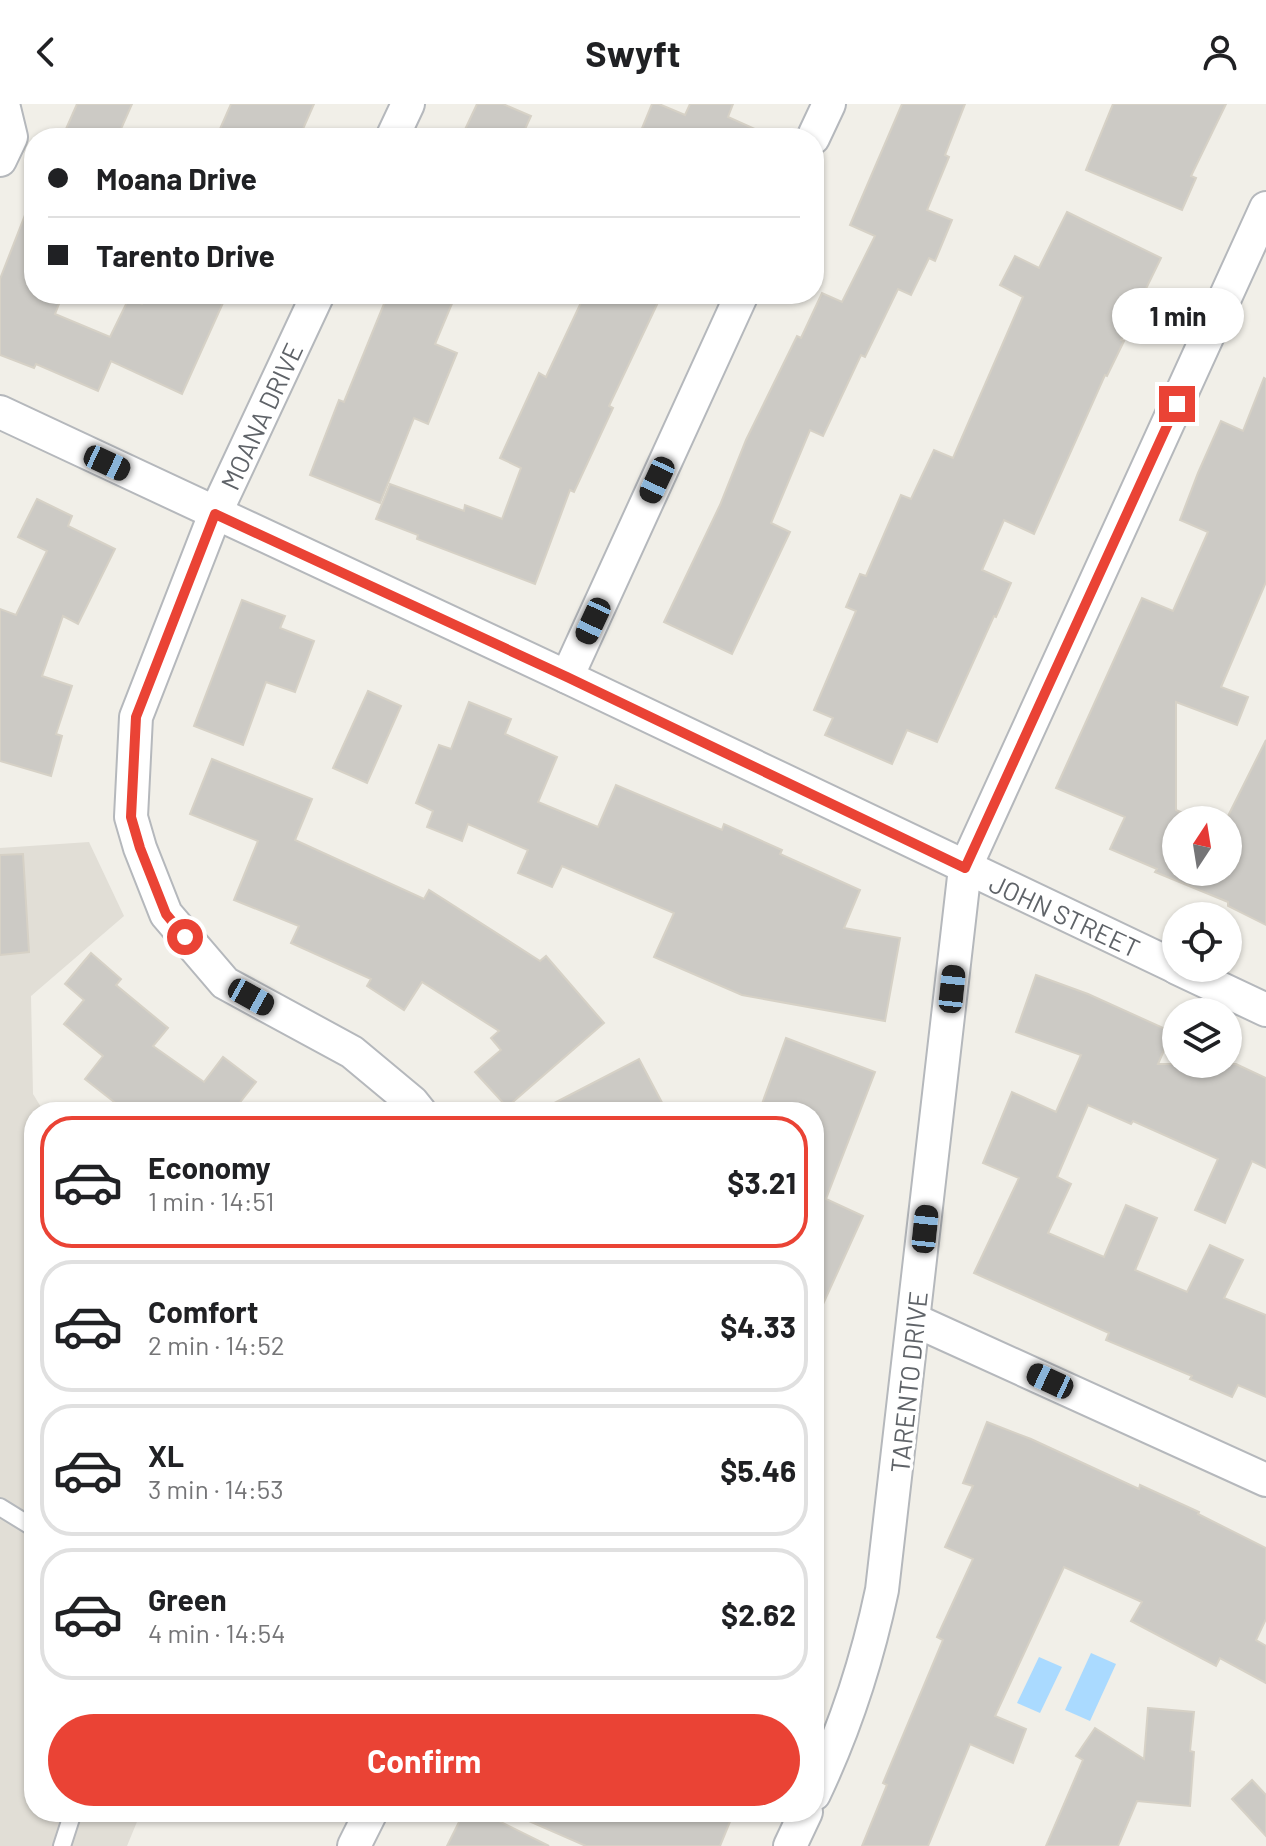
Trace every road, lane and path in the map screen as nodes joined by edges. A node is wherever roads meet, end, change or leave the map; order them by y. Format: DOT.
graph roads {
  1 [pos="3,104"];
  2 [pos="408,104"];
  3 [pos="829,104"];
  4 [pos="397,128"];
  5 [pos="818,128"];
  6 [pos="0,160"];
  7 [pos="1266,208"];
  8 [pos="313,304"];
  9 [pos="737,304"];
  10 [pos="0,412"];
  11 [pos="215,514"];
  12 [pos="567,677"];
  13 [pos="965,868"];
  14 [pos="1162,961"];
  15 [pos="1207,982"];
  16 [pos="1266,1010"];
  17 [pos="412,1102"];
  18 [pos="914,1320"];
  19 [pos="1266,1480"];
  20 [pos="0,1507"];
  21 [pos="24,1522"];
  22 [pos="824,1770"];
  23 [pos="70,1822"];
  24 [pos="366,1822"];
  25 [pos="801,1822"];
  26 [pos="62,1846"];
  27 [pos="354,1846"];
  28 [pos="790,1846"];
  1 -- 6 [label="street"];
  2 -- 4 [label="street"];
  3 -- 5 [label="street"];
  7 -- 13 [label="street, TARENTO DRIVE"];
  8 -- 11 [label="street, MOANA DRIVE"];
  9 -- 12 [label="street"];
  10 -- 11 [label="street, JOHN STREET"];
  11 -- 12 [label="street, JOHN STREET"];
  11 -- 17 [label="street, MOANA DRIVE"];
  12 -- 13 [label="street, JOHN STREET"];
  13 -- 14 [label="street, JOHN STREET"];
  13 -- 18 [label="street, TARENTO DRIVE"];
  15 -- 16 [label="street, JOHN STREET"];
  18 -- 19 [label="street"];
  18 -- 22 [label="street, TARENTO DRIVE"];
  20 -- 21 [label="lane"];
  23 -- 26 [label="lane"];
  24 -- 27 [label="street"];
  25 -- 28 [label="street"];
}
